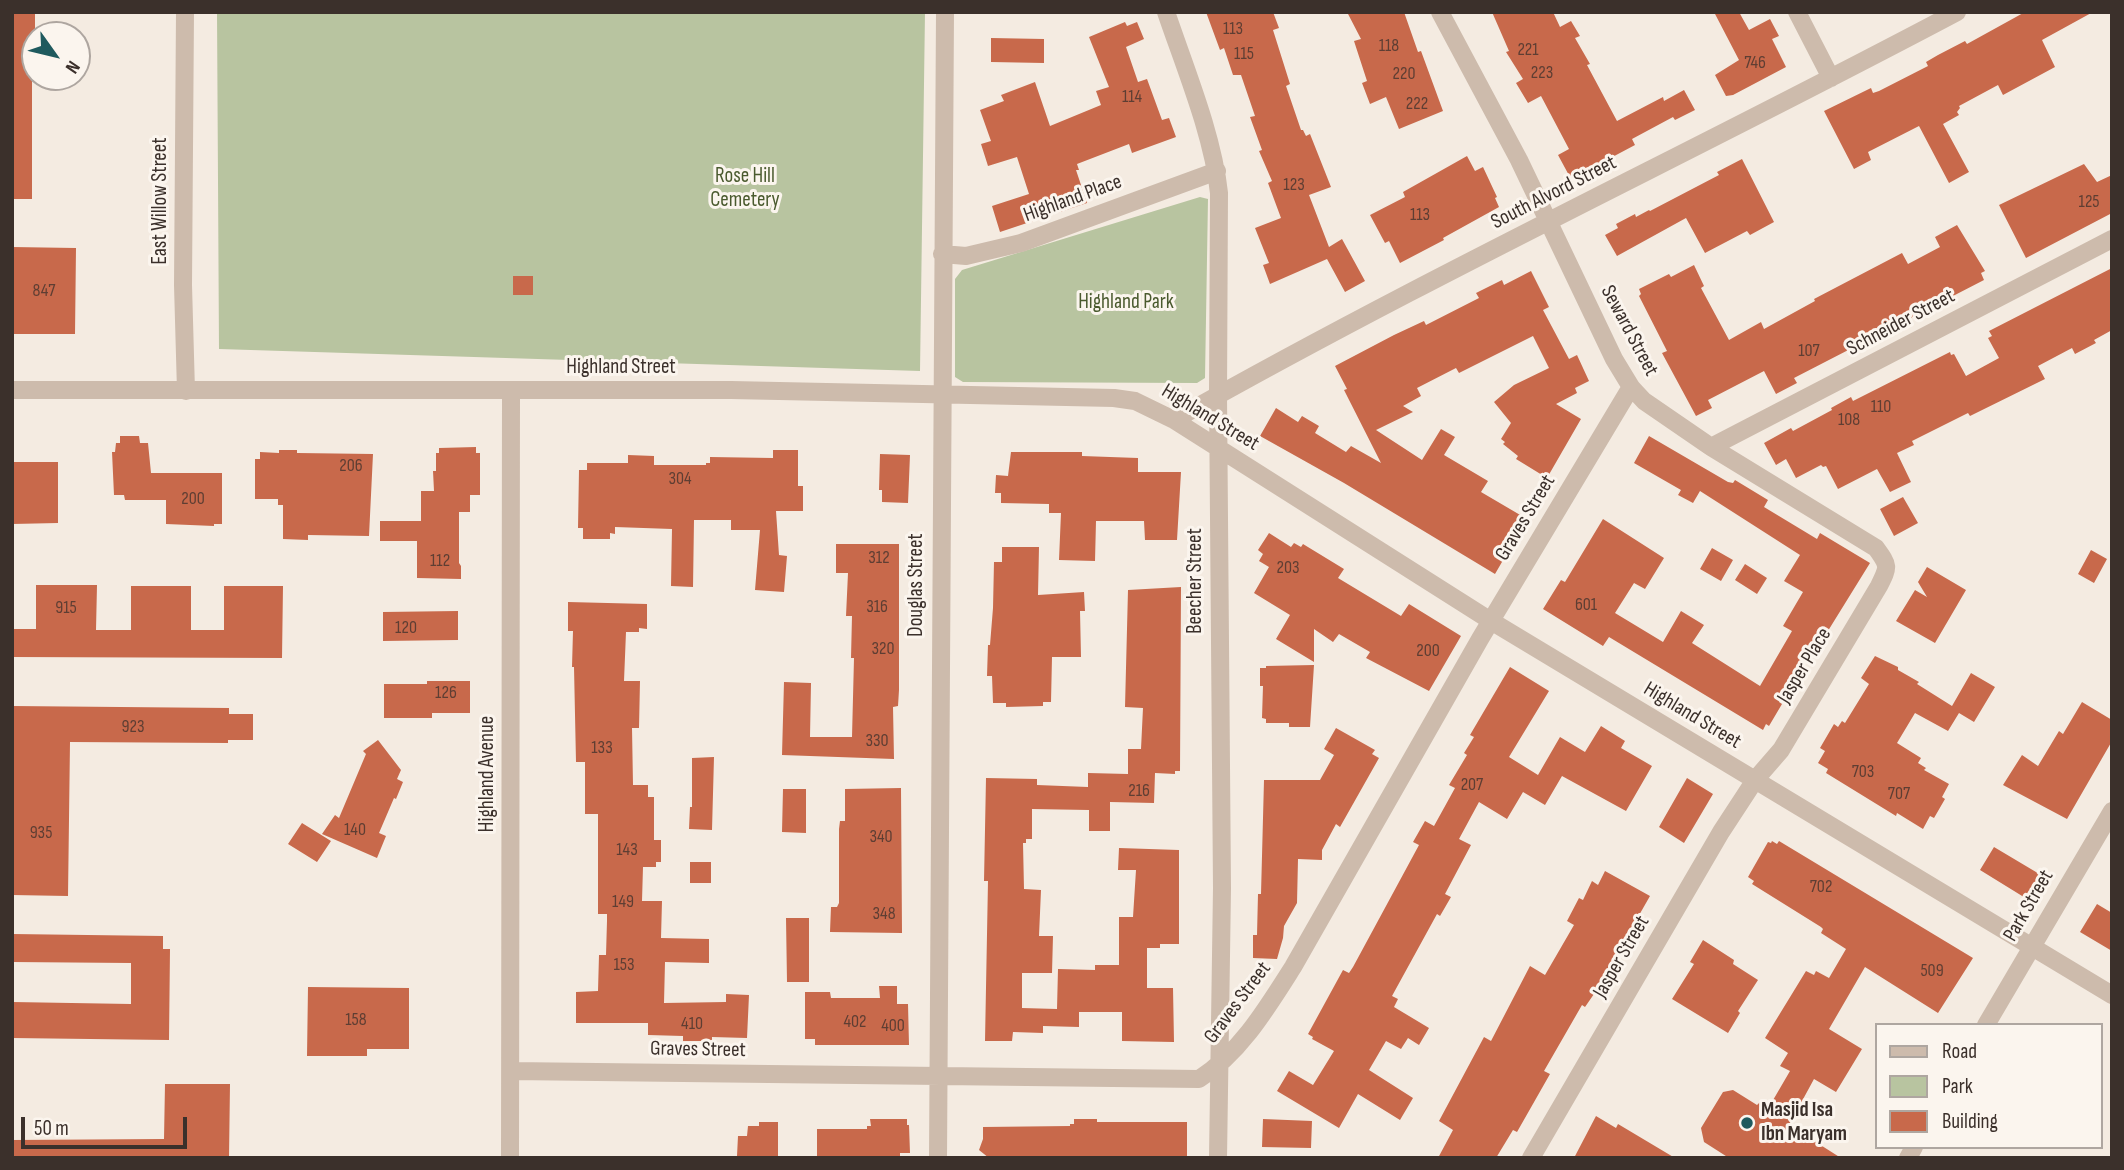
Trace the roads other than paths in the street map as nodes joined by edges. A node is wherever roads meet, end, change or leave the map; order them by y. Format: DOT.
graph roads {
  1 [pos="185,12"];
  2 [pos="944,12"];
  3 [pos="1166,12"];
  4 [pos="1440,12"];
  5 [pos="1797,12"];
  6 [pos="1957,12"];
  7 [pos="1831,78"];
  8 [pos="1217,172"];
  9 [pos="1549,222"];
  10 [pos="2112,239"];
  11 [pos="942,254"];
  12 [pos="1631,387"];
  13 [pos="12,390"];
  14 [pos="186,391"];
  15 [pos="511,391"];
  16 [pos="941,394"];
  17 [pos="1218,395"];
  18 [pos="1174,420"];
  19 [pos="1711,447"];
  20 [pos="1218,448"];
  21 [pos="1887,570"];
  22 [pos="1491,621"];
  23 [pos="1755,780"];
  24 [pos="2112,811"];
  25 [pos="2032,946"];
  26 [pos="2112,995"];
  27 [pos="1987,1023"];
  28 [pos="1219,1066"];
  29 [pos="511,1071"];
  30 [pos="938,1075"];
  31 [pos="510,1158"];
  32 [pos="938,1158"];
  33 [pos="1218,1158"];
  34 [pos="1531,1158"];
  1 -- 14 [label="street, East Willow Street"];
  2 -- 11 [label="street, Douglas Street"];
  3 -- 8 [label="street, Beecher Street"];
  4 -- 9 [label="street, Seward Street"];
  5 -- 7 [label="street"];
  6 -- 7 [label="street, South Alvord Street"];
  7 -- 9 [label="street, South Alvord Street"];
  8 -- 11 [label="street, Highland Place"];
  8 -- 17 [label="street, Beecher Street"];
  9 -- 12 [label="street, Seward Street"];
  9 -- 17 [label="street, South Alvord Street"];
  10 -- 19 [label="street, Schneider Street"];
  11 -- 16 [label="street, Douglas Street"];
  12 -- 19 [label="street, Seward Street"];
  12 -- 22 [label="street, Graves Street"];
  13 -- 14 [label="street, Highland Street"];
  14 -- 15 [label="street, Highland Street"];
  15 -- 16 [label="street, Highland Street"];
  15 -- 29 [label="street, Highland Avenue"];
  16 -- 18 [label="street, Highland Street"];
  16 -- 30 [label="street, Douglas Street"];
  17 -- 18 [label="street, South Alvord Street"];
  17 -- 20 [label="street, Beecher Street"];
  18 -- 20 [label="street, Highland Street"];
  19 -- 21 [label="street, Seward Street"];
  20 -- 22 [label="street, Highland Street"];
  20 -- 28 [label="street, Beecher Street"];
  21 -- 23 [label="street, Jasper Place"];
  22 -- 23 [label="street, Highland Street"];
  22 -- 28 [label="street, Graves Street"];
  23 -- 25 [label="street, Highland Street"];
  23 -- 34 [label="street, Jasper Street"];
  24 -- 25 [label="street, Park Street"];
  25 -- 26 [label="street, Highland Street"];
  25 -- 27 [label="street, Park Street"];
  28 -- 30 [label="street, Graves Street"];
  28 -- 33 [label="street, Beecher Street"];
  29 -- 30 [label="street, Graves Street"];
  29 -- 31 [label="street, Highland Avenue"];
  30 -- 32 [label="street, Douglas Street"];
}
